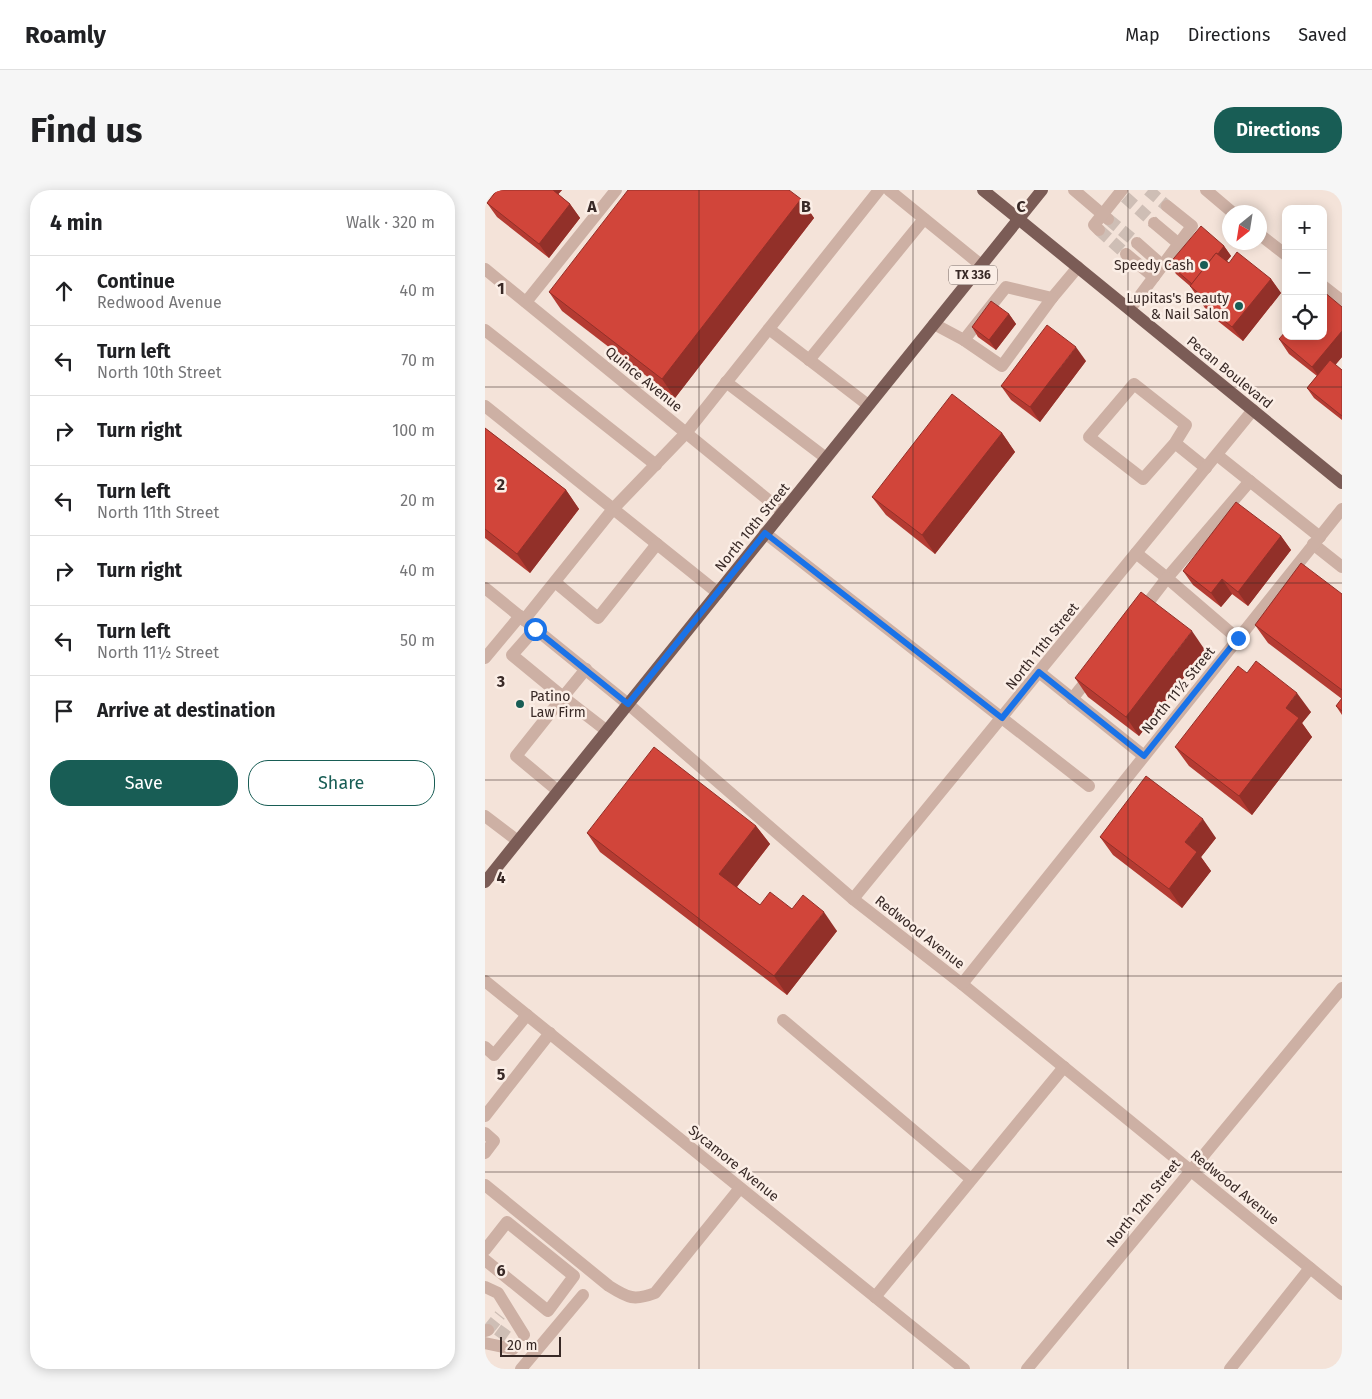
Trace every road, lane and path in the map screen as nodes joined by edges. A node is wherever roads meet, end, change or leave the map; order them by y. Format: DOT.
graph roads {
  1 [pos="616,190"];
  2 [pos="879,190"];
  3 [pos="889,190"];
  4 [pos="983,190"];
  5 [pos="1042,190"];
  6 [pos="1074,190"];
  7 [pos="1206,190"];
  8 [pos="1122,193"];
  9 [pos="1224,205"];
  10 [pos="1167,206"];
  11 [pos="1105,217"];
  12 [pos="1019,218"];
  13 [pos="924,219"];
  14 [pos="1154,222"];
  15 [pos="1099,230"];
  16 [pos="1267,240"];
  17 [pos="1137,243"];
  18 [pos="1179,244"];
  19 [pos="1282,252"];
  20 [pos="1126,254"];
  21 [pos="981,265"];
  22 [pos="1163,266"];
  23 [pos="1078,267"];
  24 [pos="485,269"];
  25 [pos="1154,277"];
  26 [pos="1327,289"];
  27 [pos="1052,298"];
  28 [pos="1342,301"];
  29 [pos="526,302"];
  30 [pos="1130,309"];
  31 [pos="934,324"];
  32 [pos="485,330"];
  33 [pos="769,330"];
  34 [pos="1005,338"];
  35 [pos="964,340"];
  36 [pos="1017,346"];
  37 [pos="809,360"];
  38 [pos="727,382"];
  39 [pos="869,405"];
  40 [pos="485,406"];
  41 [pos="1253,410"];
  42 [pos="686,433"];
  43 [pos="1175,443"];
  44 [pos="1217,455"];
  45 [pos="826,458"];
  46 [pos="655,465"];
  47 [pos="1207,468"];
  48 [pos="1250,481"];
  49 [pos="1342,483"];
  50 [pos="1342,508"];
  51 [pos="613,509"];
  52 [pos="783,512"];
  53 [pos="765,533"];
  54 [pos="1317,540"];
  55 [pos="657,544"];
  56 [pos="1136,554"];
  57 [pos="1342,567"];
  58 [pos="1167,578"];
  59 [pos="555,582"];
  60 [pos="485,588"];
  61 [pos="718,593"];
  62 [pos="522,618"];
  63 [pos="1131,624"];
  64 [pos="535,629"];
  65 [pos="1238,638"];
  66 [pos="485,658"];
  67 [pos="1102,661"];
  68 [pos="586,669"];
  69 [pos="1039,672"];
  70 [pos="563,697"];
  71 [pos="1072,699"];
  72 [pos="628,704"];
  73 [pos="1002,718"];
  74 [pos="607,731"];
  75 [pos="1144,756"];
  76 [pos="1089,786"];
  77 [pos="558,791"];
  78 [pos="485,816"];
  79 [pos="518,841"];
  80 [pos="485,882"];
  81 [pos="853,899"];
  82 [pos="485,981"];
  83 [pos="962,984"];
  84 [pos="1342,988"];
  85 [pos="527,1015"];
  86 [pos="783,1020"];
  87 [pos="550,1033"];
  88 [pos="485,1047"];
  89 [pos="1063,1067"];
  90 [pos="485,1116"];
  91 [pos="485,1133"];
  92 [pos="485,1152"];
  93 [pos="1190,1170"];
  94 [pos="971,1180"];
  95 [pos="485,1185"];
  96 [pos="740,1188"];
  97 [pos="556,1243"];
  98 [pos="485,1250"];
  99 [pos="547,1255"];
  100 [pos="485,1260"];
  101 [pos="1310,1268"];
  102 [pos="508,1279"];
  103 [pos="485,1290"];
  104 [pos="499,1293"];
  105 [pos="1342,1294"];
  106 [pos="583,1295"];
  107 [pos="875,1297"];
  108 [pos="485,1299"];
  109 [pos="504,1319"];
  110 [pos="524,1335"];
  111 [pos="485,1343"];
  112 [pos="513,1349"];
  113 [pos="521,1369"];
  114 [pos="964,1369"];
  115 [pos="1027,1369"];
  116 [pos="1231,1369"];
  1 -- 29 [label="street"];
  2 -- 33 [label="street"];
  3 -- 13 [label="street"];
  4 -- 12 [label="main road, Pecan Boulevard"];
  5 -- 12 [label="main road, North 10th Street / TX 336"];
  6 -- 11 [label="street"];
  7 -- 9 [label="street"];
  8 -- 11 [label="street"];
  10 -- 18 [label="street"];
  11 -- 15 [label="street"];
  12 -- 21 [label="main road, North 10th Street / TX 336"];
  12 -- 23 [label="main road, Pecan Boulevard"];
  13 -- 21 [label="street"];
  13 -- 37 [label="street"];
  14 -- 18 [label="street"];
  16 -- 19 [label="street"];
  17 -- 22 [label="street"];
  18 -- 22 [label="street"];
  20 -- 25 [label="street"];
  21 -- 31 [label="main road, North 10th Street / TX 336"];
  22 -- 25 [label="street"];
  23 -- 27 [label="street"];
  23 -- 30 [label="main road, Pecan Boulevard"];
  24 -- 29 [label="street, Quince Avenue"];
  25 -- 30 [label="street"];
  26 -- 28 [label="street"];
  27 -- 35 [label="street"];
  27 -- 36 [label="street"];
  29 -- 42 [label="street, Quince Avenue"];
  30 -- 41 [label="main road, Pecan Boulevard"];
  31 -- 35 [label="street"];
  31 -- 39 [label="main road, North 10th Street / TX 336"];
  32 -- 46 [label="street"];
  33 -- 37 [label="street"];
  33 -- 38 [label="street"];
  34 -- 36 [label="street"];
  35 -- 36 [label="street"];
  37 -- 39 [label="street"];
  38 -- 42 [label="street"];
  38 -- 45 [label="street"];
  39 -- 45 [label="main road, North 10th Street / TX 336"];
  40 -- 51 [label="street"];
  41 -- 44 [label="street, North 11th Street"];
  41 -- 49 [label="main road, Pecan Boulevard"];
  42 -- 46 [label="street"];
  42 -- 52 [label="street, Quince Avenue"];
  43 -- 43 [label="street"];
  43 -- 47 [label="street"];
  44 -- 47 [label="street, North 11th Street"];
  44 -- 48 [label="street"];
  45 -- 52 [label="main road, North 10th Street / TX 336"];
  46 -- 51 [label="street"];
  47 -- 56 [label="street, North 11th Street"];
  48 -- 54 [label="street"];
  48 -- 58 [label="street"];
  50 -- 54 [label="street, North 11½ Street"];
  51 -- 55 [label="street"];
  51 -- 59 [label="street"];
  52 -- 53 [label="main road, North 10th Street / TX 336"];
  53 -- 61 [label="main road, North 10th Street / TX 336"];
  53 -- 73 [label="street"];
  54 -- 57 [label="street"];
  54 -- 65 [label="street, North 11½ Street"];
  55 -- 59 [label="street"];
  55 -- 61 [label="street"];
  56 -- 58 [label="street"];
  56 -- 69 [label="street, North 11th Street"];
  58 -- 63 [label="street"];
  58 -- 65 [label="street"];
  59 -- 62 [label="street"];
  60 -- 62 [label="street, Redwood Avenue"];
  61 -- 72 [label="main road, North 10th Street / TX 336"];
  62 -- 64 [label="street, Redwood Avenue"];
  62 -- 66 [label="street"];
  64 -- 68 [label="street, Redwood Avenue"];
  64 -- 70 [label="street"];
  65 -- 75 [label="street, North 11½ Street"];
  67 -- 71 [label="street"];
  68 -- 70 [label="street"];
  68 -- 72 [label="street, Redwood Avenue"];
  69 -- 71 [label="street"];
  69 -- 73 [label="street, North 11th Street"];
  70 -- 74 [label="street"];
  70 -- 77 [label="street"];
  71 -- 75 [label="street"];
  72 -- 74 [label="main road, North 10th Street / TX 336"];
  72 -- 81 [label="street, Redwood Avenue"];
  73 -- 76 [label="street"];
  73 -- 81 [label="street, North 11th Street"];
  74 -- 77 [label="main road, North 10th Street / TX 336"];
  75 -- 83 [label="street, North 11½ Street"];
  77 -- 79 [label="main road, North 10th Street / TX 336"];
  78 -- 79 [label="street"];
  79 -- 80 [label="main road, North 10th Street / TX 336"];
  81 -- 83 [label="street, Redwood Avenue"];
  82 -- 85 [label="street, Sycamore Avenue"];
  83 -- 89 [label="street, Redwood Avenue"];
  84 -- 93 [label="street, North 12th Street"];
  85 -- 87 [label="street, Sycamore Avenue"];
  85 -- 88 [label="street"];
  86 -- 94 [label="street"];
  87 -- 90 [label="street"];
  87 -- 96 [label="street, Sycamore Avenue"];
  89 -- 93 [label="street, Redwood Avenue"];
  89 -- 94 [label="street"];
  91 -- 92 [label="street"];
  93 -- 101 [label="street, Redwood Avenue"];
  93 -- 115 [label="street, North 12th Street"];
  94 -- 107 [label="street"];
  95 -- 97 [label="street"];
  96 -- 97 [label="street"];
  96 -- 107 [label="street, Sycamore Avenue"];
  97 -- 99 [label="street"];
  98 -- 99 [label="street"];
  99 -- 102 [label="street"];
  100 -- 102 [label="street"];
  101 -- 105 [label="street, Redwood Avenue"];
  101 -- 116 [label="street"];
  102 -- 104 [label="street"];
  103 -- 104 [label="street"];
  104 -- 108 [label="street"];
  104 -- 109 [label="street"];
  104 -- 110 [label="street"];
  106 -- 113 [label="street"];
  107 -- 114 [label="street, Sycamore Avenue"];
  111 -- 112 [label="street"];
}
